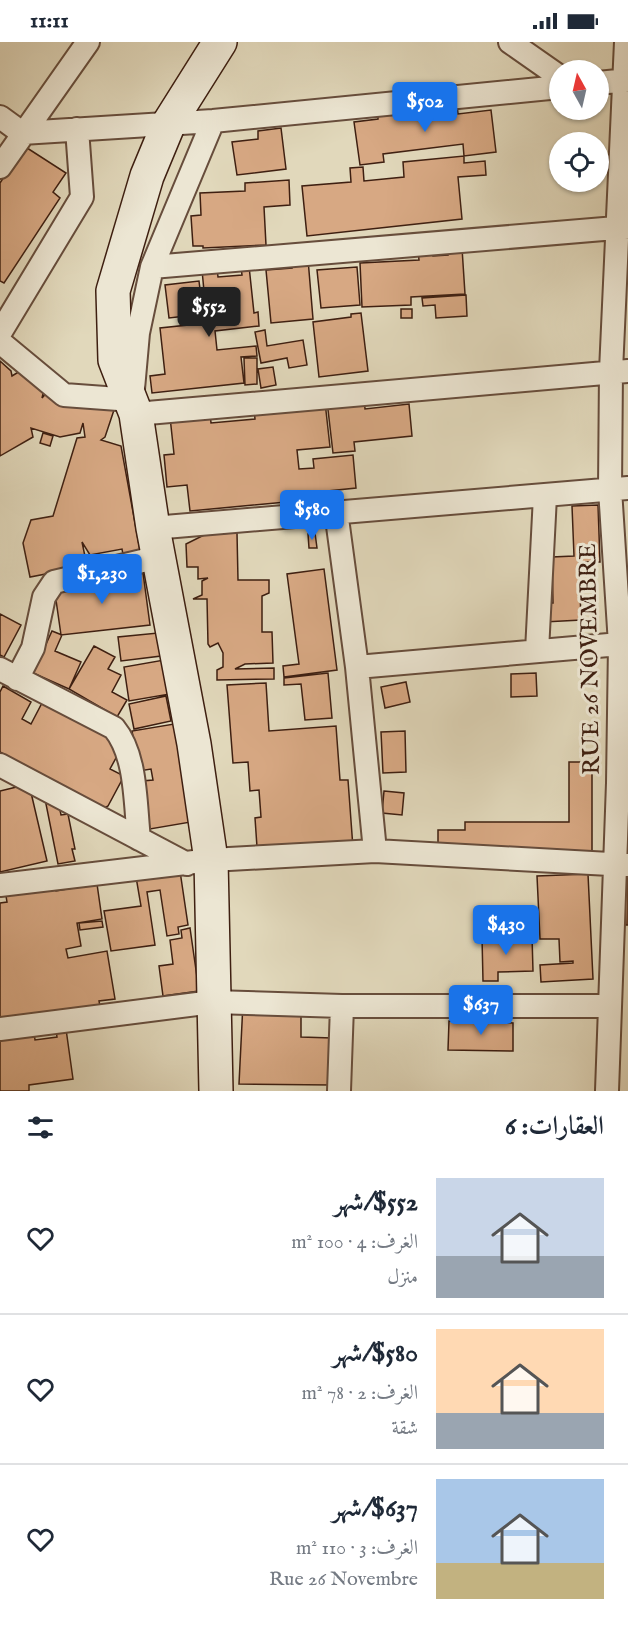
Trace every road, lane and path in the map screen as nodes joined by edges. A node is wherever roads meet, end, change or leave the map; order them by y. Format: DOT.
graph roads {
  1 [pos="88,42"];
  2 [pos="220,42"];
  3 [pos="510,42"];
  4 [pos="626,42"];
  5 [pos="549,69"];
  6 [pos="627,80"];
  7 [pos="609,82"];
  8 [pos="549,88"];
  9 [pos="0,117"];
  10 [pos="213,121"];
  11 [pos="169,123"];
  12 [pos="77,129"];
  13 [pos="22,133"];
  14 [pos="0,167"];
  15 [pos="623,227"];
  16 [pos="152,267"];
  17 [pos="0,333"];
  18 [pos="0,342"];
  19 [pos="620,371"];
  20 [pos="134,407"];
  21 [pos="619,489"];
  22 [pos="545,496"];
  23 [pos="336,511"];
  24 [pos="156,542"];
  25 [pos="620,644"];
  26 [pos="537,651"];
  27 [pos="357,667"];
  28 [pos="5,673"];
  29 [pos="0,765"];
  30 [pos="139,839"];
  31 [pos="375,851"];
  32 [pos="199,862"];
  33 [pos="622,866"];
  34 [pos="0,885"];
  35 [pos="213,1002"];
  36 [pos="342,1006"];
  37 [pos="610,1006"];
  38 [pos="0,1029"];
  39 [pos="216,1091"];
  40 [pos="231,1091"];
  41 [pos="339,1091"];
  42 [pos="607,1091"];
  1 -- 13 [label="street"];
  2 -- 11 [label="street"];
  3 -- 5 [label="street"];
  4 -- 6 [label="street, RUE 26 NOVEMBRE"];
  6 -- 7 [label="street"];
  6 -- 15 [label="street, RUE 26 NOVEMBRE"];
  8 -- 10 [label="street"];
  9 -- 13 [label="street"];
  10 -- 11 [label="street"];
  10 -- 16 [label="street"];
  11 -- 12 [label="street"];
  11 -- 20 [label="street"];
  12 -- 13 [label="street"];
  12 -- 17 [label="street"];
  13 -- 14 [label="street"];
  15 -- 16 [label="street"];
  15 -- 19 [label="street, RUE 26 NOVEMBRE"];
  16 -- 20 [label="street"];
  18 -- 20 [label="street"];
  19 -- 20 [label="street"];
  19 -- 21 [label="street, RUE 26 NOVEMBRE"];
  20 -- 24 [label="street"];
  21 -- 22 [label="street"];
  21 -- 25 [label="street, RUE 26 NOVEMBRE"];
  22 -- 23 [label="street"];
  22 -- 26 [label="street"];
  23 -- 24 [label="street"];
  23 -- 27 [label="street"];
  24 -- 28 [label="street"];
  24 -- 32 [label="street"];
  25 -- 26 [label="street"];
  25 -- 33 [label="street, RUE 26 NOVEMBRE"];
  26 -- 27 [label="street"];
  27 -- 31 [label="street"];
  28 -- 30 [label="street"];
  29 -- 30 [label="street"];
  30 -- 32 [label="street"];
  31 -- 32 [label="street"];
  31 -- 33 [label="street"];
  32 -- 34 [label="street"];
  32 -- 35 [label="street"];
  33 -- 37 [label="street, RUE 26 NOVEMBRE"];
  35 -- 36 [label="street"];
  35 -- 38 [label="street"];
  35 -- 39 [label="street"];
  36 -- 37 [label="street"];
  36 -- 41 [label="street"];
  37 -- 42 [label="street, RUE 26 NOVEMBRE"];
  39 -- 40 [label="street"];
}
